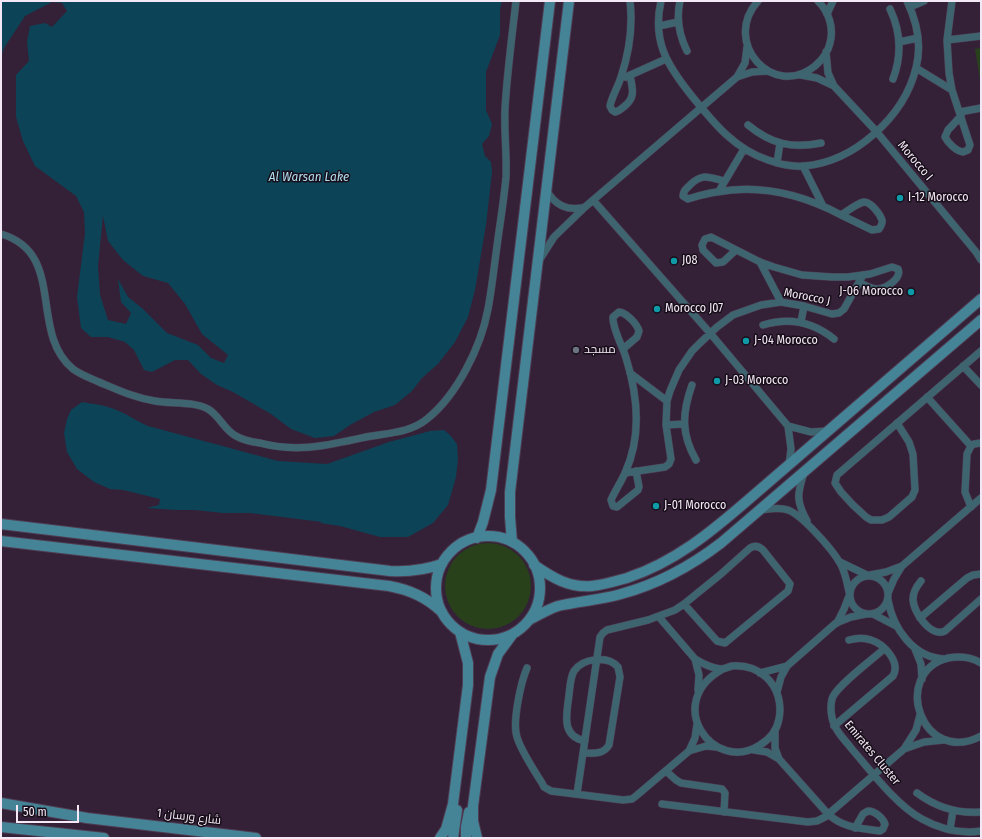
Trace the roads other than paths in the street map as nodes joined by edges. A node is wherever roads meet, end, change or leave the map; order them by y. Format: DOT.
graph roads {
  1 [pos="516,1"];
  2 [pos="550,1"];
  3 [pos="569,1"];
  4 [pos="630,1"];
  5 [pos="661,1"];
  6 [pos="680,1"];
  7 [pos="749,1"];
  8 [pos="758,1"];
  9 [pos="818,1"];
  10 [pos="833,1"];
  11 [pos="924,1"];
  12 [pos="952,1"];
  13 [pos="908,4"];
  14 [pos="890,8"];
  15 [pos="750,12"];
  16 [pos="827,14"];
  17 [pos="678,22"];
  18 [pos="659,26"];
  19 [pos="981,36"];
  20 [pos="918,38"];
  21 [pos="947,40"];
  22 [pos="899,42"];
  23 [pos="747,47"];
  24 [pos="687,51"];
  25 [pos="826,52"];
  26 [pos="666,59"];
  27 [pos="916,68"];
  28 [pos="767,71"];
  29 [pos="799,74"];
  30 [pos="630,75"];
  31 [pos="737,77"];
  32 [pos="621,79"];
  33 [pos="893,79"];
  34 [pos="834,86"];
  35 [pos="952,90"];
  36 [pos="701,107"];
  37 [pos="981,108"];
  38 [pos="960,114"];
  39 [pos="748,125"];
  40 [pos="876,131"];
  41 [pos="821,142"];
  42 [pos="780,143"];
  43 [pos="744,149"];
  44 [pos="777,163"];
  45 [pos="803,166"];
  46 [pos="724,181"];
  47 [pos="546,189"];
  48 [pos="719,191"];
  49 [pos="593,200"];
  50 [pos="823,206"];
  51 [pos="585,207"];
  52 [pos="842,215"];
  53 [pos="1,234"];
  54 [pos="736,250"];
  55 [pos="978,253"];
  56 [pos="981,260"];
  57 [pos="760,262"];
  58 [pos="538,263"];
  59 [pos="863,275"];
  60 [pos="859,282"];
  61 [pos="981,299"];
  62 [pos="781,302"];
  63 [pos="804,306"];
  64 [pos="981,320"];
  65 [pos="801,322"];
  66 [pos="763,325"];
  67 [pos="710,333"];
  68 [pos="834,339"];
  69 [pos="623,349"];
  70 [pos="981,350"];
  71 [pos="963,366"];
  72 [pos="630,373"];
  73 [pos="692,385"];
  74 [pos="981,385"];
  75 [pos="927,397"];
  76 [pos="667,401"];
  77 [pos="684,424"];
  78 [pos="897,424"];
  79 [pos="666,425"];
  80 [pos="788,426"];
  81 [pos="827,431"];
  82 [pos="981,443"];
  83 [pos="971,446"];
  84 [pos="696,460"];
  85 [pos="789,465"];
  86 [pos="636,471"];
  87 [pos="804,472"];
  88 [pos="625,473"];
  89 [pos="981,498"];
  90 [pos="971,507"];
  91 [pos="760,510"];
  92 [pos="1,524"];
  93 [pos="809,525"];
  94 [pos="477,538"];
  95 [pos="1,541"];
  96 [pos="512,542"];
  97 [pos="840,562"];
  98 [pos="442,564"];
  99 [pos="534,565"];
  100 [pos="902,566"];
  101 [pos="981,574"];
  102 [pos="869,575"];
  103 [pos="920,581"];
  104 [pos="849,593"];
  105 [pos="888,596"];
  106 [pos="981,599"];
  107 [pos="684,604"];
  108 [pos="442,612"];
  109 [pos="869,614"];
  110 [pos="659,617"];
  111 [pos="920,618"];
  112 [pos="531,619"];
  113 [pos="836,623"];
  114 [pos="897,627"];
  115 [pos="460,632"];
  116 [pos="512,635"];
  117 [pos="849,640"];
  118 [pos="884,649"];
  119 [pos="915,649"];
  120 [pos="695,659"];
  121 [pos="945,659"];
  122 [pos="597,660"];
  123 [pos="980,662"];
  124 [pos="787,666"];
  125 [pos="527,668"];
  126 [pos="723,669"];
  127 [pos="760,673"];
  128 [pos="922,679"];
  129 [pos="698,692"];
  130 [pos="777,692"];
  131 [pos="920,715"];
  132 [pos="697,724"];
  133 [pos="834,726"];
  134 [pos="775,730"];
  135 [pos="981,736"];
  136 [pos="945,740"];
  137 [pos="977,740"];
  138 [pos="585,741"];
  139 [pos="718,747"];
  140 [pos="753,749"];
  141 [pos="904,749"];
  142 [pos="689,751"];
  143 [pos="583,753"];
  144 [pos="779,759"];
  145 [pos="666,771"];
  146 [pos="874,775"];
  147 [pos="457,778"];
  148 [pos="917,793"];
  149 [pos="577,794"];
  150 [pos="475,799"];
  151 [pos="1,803"];
  152 [pos="662,804"];
  153 [pos="953,810"];
  154 [pos="724,812"];
  155 [pos="981,812"];
  156 [pos="828,814"];
  157 [pos="1,827"];
  158 [pos="855,828"];
  159 [pos="950,830"];
  160 [pos="981,832"];
  161 [pos="104,838"];
  162 [pos="256,838"];
  163 [pos="440,838"];
  164 [pos="453,838"];
  165 [pos="466,838"];
  166 [pos="477,838"];
  1 -- 53 [label="street"];
  2 -- 94 [label="street"];
  3 -- 47 [label="street"];
  4 -- 32 [label="street"];
  5 -- 18 [label="street"];
  6 -- 17 [label="street"];
  7 -- 15 [label="street"];
  8 -- 15 [label="street"];
  9 -- 16 [label="street"];
  10 -- 16 [label="street"];
  11 -- 13 [label="street"];
  12 -- 21 [label="street"];
  13 -- 20 [label="street"];
  14 -- 22 [label="street"];
  15 -- 23 [label="street"];
  16 -- 25 [label="street"];
  17 -- 18 [label="street"];
  17 -- 24 [label="street"];
  18 -- 26 [label="street"];
  19 -- 21 [label="street"];
  20 -- 22 [label="street"];
  20 -- 27 [label="street"];
  21 -- 35 [label="street"];
  22 -- 33 [label="street"];
  23 -- 28 [label="street"];
  23 -- 31 [label="street"];
  25 -- 29 [label="street"];
  25 -- 34 [label="street, Morocco I"];
  26 -- 30 [label="street"];
  26 -- 36 [label="street"];
  27 -- 35 [label="street"];
  27 -- 40 [label="street"];
  28 -- 29 [label="street"];
  28 -- 31 [label="street"];
  29 -- 34 [label="street, Morocco I"];
  30 -- 32 [label="street"];
  30 -- 32 [label="street"];
  31 -- 36 [label="street"];
  34 -- 40 [label="street, Morocco I"];
  35 -- 38 [label="street"];
  36 -- 43 [label="street"];
  36 -- 49 [label="street"];
  37 -- 38 [label="street"];
  38 -- 38 [label="street"];
  39 -- 42 [label="street"];
  40 -- 45 [label="street"];
  40 -- 55 [label="street, Morocco I"];
  41 -- 42 [label="street"];
  42 -- 44 [label="street"];
  43 -- 44 [label="street"];
  43 -- 46 [label="street"];
  44 -- 45 [label="street"];
  45 -- 50 [label="street"];
  46 -- 48 [label="street"];
  46 -- 48 [label="street"];
  47 -- 51 [label="street"];
  47 -- 58 [label="street"];
  48 -- 50 [label="street"];
  49 -- 51 [label="street"];
  49 -- 67 [label="street"];
  50 -- 52 [label="street"];
  51 -- 58 [label="street"];
  52 -- 52 [label="street"];
  54 -- 54 [label="street"];
  54 -- 57 [label="street"];
  55 -- 56 [label="street, Morocco I"];
  57 -- 59 [label="street"];
  57 -- 62 [label="street"];
  58 -- 96 [label="street"];
  59 -- 60 [label="street, Morocco J"];
  59 -- 60 [label="street"];
  60 -- 63 [label="street, Morocco J"];
  61 -- 81 [label="street"];
  62 -- 63 [label="street, Morocco J"];
  62 -- 67 [label="street, Morocco J"];
  63 -- 65 [label="street"];
  64 -- 87 [label="street"];
  65 -- 66 [label="street"];
  65 -- 68 [label="street"];
  67 -- 76 [label="street, Morocco J"];
  67 -- 80 [label="street"];
  69 -- 69 [label="street"];
  69 -- 72 [label="street"];
  70 -- 71 [label="street"];
  71 -- 74 [label="street"];
  71 -- 75 [label="street"];
  72 -- 76 [label="street"];
  72 -- 88 [label="street"];
  73 -- 77 [label="street"];
  75 -- 78 [label="street"];
  75 -- 83 [label="street"];
  76 -- 79 [label="street, Morocco J"];
  77 -- 79 [label="street"];
  77 -- 84 [label="street"];
  78 -- 78 [label="street"];
  79 -- 86 [label="street, Morocco J"];
  80 -- 81 [label="street"];
  80 -- 85 [label="street"];
  81 -- 85 [label="street"];
  82 -- 83 [label="street"];
  83 -- 90 [label="street"];
  85 -- 99 [label="street"];
  86 -- 88 [label="street, Morocco J"];
  86 -- 88 [label="street"];
  87 -- 91 [label="street"];
  87 -- 93 [label="street"];
  89 -- 90 [label="street"];
  90 -- 100 [label="street"];
  91 -- 93 [label="street"];
  91 -- 112 [label="street"];
  92 -- 98 [label="street"];
  93 -- 97 [label="street"];
  94 -- 96 [label="street"];
  94 -- 98 [label="street"];
  95 -- 108 [label="street"];
  96 -- 99 [label="street"];
  97 -- 102 [label="street"];
  97 -- 104 [label="street"];
  98 -- 108 [label="street"];
  99 -- 112 [label="street"];
  100 -- 102 [label="street"];
  100 -- 105 [label="street"];
  101 -- 111 [label="street"];
  102 -- 104 [label="street"];
  102 -- 105 [label="street"];
  103 -- 111 [label="street"];
  104 -- 109 [label="street"];
  104 -- 113 [label="street"];
  105 -- 109 [label="street"];
  105 -- 114 [label="street"];
  106 -- 111 [label="street"];
  107 -- 107 [label="street"];
  107 -- 110 [label="street"];
  108 -- 115 [label="street"];
  109 -- 113 [label="street"];
  109 -- 114 [label="street"];
  110 -- 120 [label="street"];
  110 -- 122 [label="street"];
  112 -- 116 [label="street"];
  113 -- 124 [label="street"];
  114 -- 119 [label="street"];
  115 -- 116 [label="street"];
  115 -- 147 [label="street"];
  116 -- 150 [label="street"];
  117 -- 118 [label="street"];
  118 -- 133 [label="street, Emirates Cluster"];
  118 -- 133 [label="street"];
  119 -- 121 [label="street"];
  119 -- 128 [label="street"];
  120 -- 126 [label="street"];
  120 -- 129 [label="street"];
  121 -- 123 [label="street"];
  121 -- 128 [label="street"];
  122 -- 138 [label="street"];
  122 -- 138 [label="street"];
  122 -- 143 [label="street"];
  124 -- 127 [label="street"];
  124 -- 130 [label="street"];
  125 -- 149 [label="street"];
  126 -- 127 [label="street"];
  126 -- 129 [label="street"];
  127 -- 130 [label="street"];
  128 -- 131 [label="street"];
  129 -- 132 [label="street"];
  130 -- 134 [label="street"];
  131 -- 136 [label="street"];
  131 -- 141 [label="street"];
  132 -- 139 [label="street"];
  132 -- 142 [label="street"];
  133 -- 146 [label="street, Emirates Cluster"];
  134 -- 140 [label="street"];
  134 -- 144 [label="street"];
  135 -- 137 [label="street"];
  136 -- 137 [label="street"];
  136 -- 141 [label="street"];
  138 -- 143 [label="street"];
  139 -- 140 [label="street"];
  139 -- 142 [label="street"];
  140 -- 144 [label="street"];
  141 -- 146 [label="street"];
  142 -- 145 [label="street"];
  143 -- 149 [label="street"];
  144 -- 156 [label="street"];
  145 -- 149 [label="street"];
  145 -- 154 [label="street"];
  146 -- 156 [label="street"];
  146 -- 159 [label="street, Emirates Cluster"];
  147 -- 163 [label="street"];
  147 -- 164 [label="street"];
  148 -- 153 [label="street"];
  150 -- 165 [label="street"];
  150 -- 166 [label="street"];
  151 -- 162 [label="street, شارع ورسان 1"];
  152 -- 154 [label="street"];
  153 -- 155 [label="street"];
  153 -- 159 [label="street"];
  154 -- 156 [label="street"];
  156 -- 158 [label="street"];
  157 -- 161 [label="street"];
  159 -- 160 [label="street, Emirates Cluster"];
}
